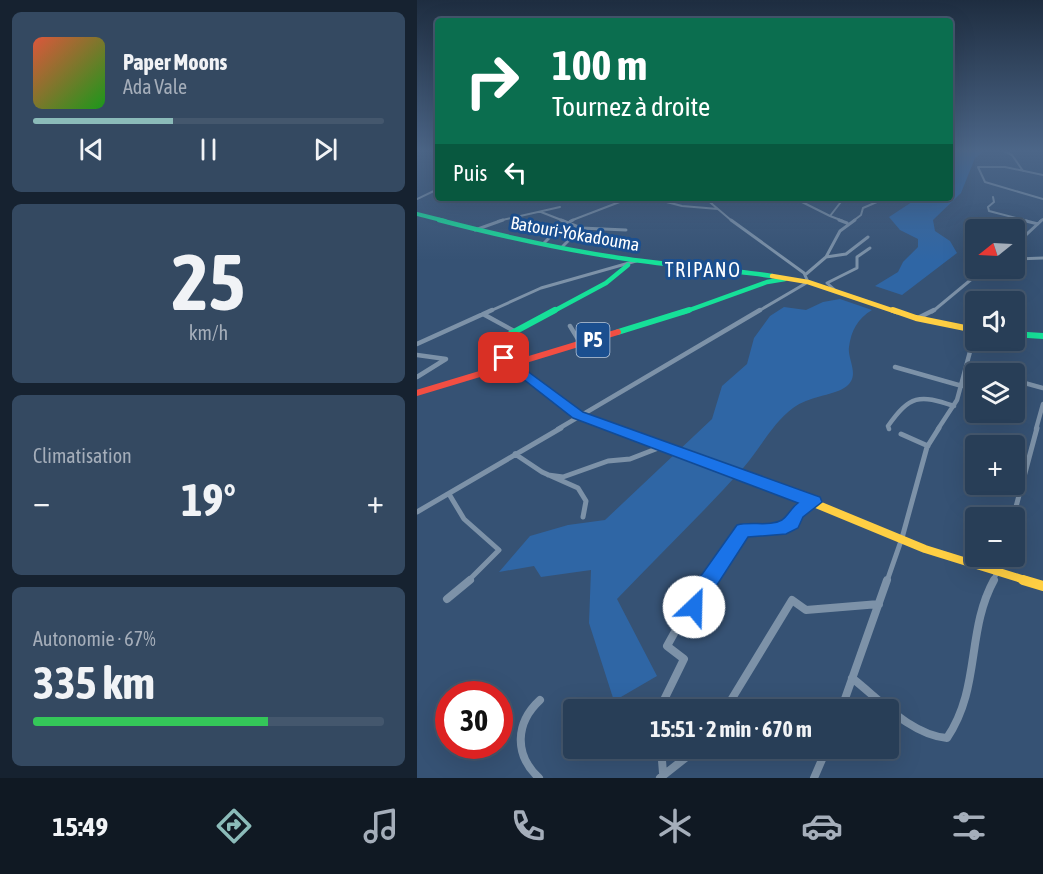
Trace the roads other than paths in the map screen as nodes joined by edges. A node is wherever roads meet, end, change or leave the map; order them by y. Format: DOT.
graph roads {
  1 [pos="1003,187"];
  2 [pos="435,190"];
  3 [pos="993,196"];
  4 [pos="417,199"];
  5 [pos="1043,199"];
  6 [pos="620,201"];
  7 [pos="663,201"];
  8 [pos="709,201"];
  9 [pos="800,201"];
  10 [pos="844,201"];
  11 [pos="879,201"];
  12 [pos="560,207"];
  13 [pos="718,209"];
  14 [pos="541,212"];
  15 [pos="417,214"];
  16 [pos="830,216"];
  17 [pos="1043,219"];
  18 [pos="847,224"];
  19 [pos="1038,224"];
  20 [pos="567,225"];
  21 [pos="581,228"];
  22 [pos="475,230"];
  23 [pos="626,230"];
  24 [pos="1025,236"];
  25 [pos="868,237"];
  26 [pos="544,243"];
  27 [pos="563,246"];
  28 [pos="870,248"];
  29 [pos="826,257"];
  30 [pos="1043,258"];
  31 [pos="1025,259"];
  32 [pos="636,261"];
  33 [pos="628,266"];
  34 [pos="767,279"];
  35 [pos="806,279"];
  36 [pos="972,279"];
  37 [pos="837,292"];
  38 [pos="931,313"];
  39 [pos="483,314"];
  40 [pos="916,318"];
  41 [pos="937,323"];
  42 [pos="570,326"];
  43 [pos="965,330"];
  44 [pos="514,331"];
  45 [pos="1025,335"];
  46 [pos="1043,336"];
  47 [pos="417,344"];
  48 [pos="582,344"];
  49 [pos="417,355"];
  50 [pos="515,364"];
  51 [pos="895,367"];
  52 [pos="965,374"];
  53 [pos="417,377"];
  54 [pos="1025,383"];
  55 [pos="962,386"];
  56 [pos="1043,388"];
  57 [pos="417,393"];
  58 [pos="1043,404"];
  59 [pos="954,406"];
  60 [pos="578,415"];
  61 [pos="889,429"];
  62 [pos="901,434"];
  63 [pos="664,446"];
  64 [pos="928,446"];
  65 [pos="515,454"];
  66 [pos="548,475"];
  67 [pos="449,494"];
  68 [pos="814,502"];
  69 [pos="1016,507"];
  70 [pos="417,512"];
  71 [pos="583,517"];
  72 [pos="902,538"];
  73 [pos="1001,567"];
  74 [pos="1000,571"];
  75 [pos="1043,586"];
  76 [pos="447,599"];
  77 [pos="879,604"];
  78 [pos="852,678"];
  79 [pos="664,699"];
  80 [pos="732,699"];
  81 [pos="845,699"];
  82 [pos="540,700"];
  83 [pos="661,759"];
  84 [pos="686,759"];
  85 [pos="823,759"];
  86 [pos="661,776"];
  87 [pos="539,778"];
  88 [pos="814,778"];
  1 -- 5 [label="street"];
  2 -- 4 [label="street"];
  3 -- 19 [label="street"];
  6 -- 20 [label="street"];
  7 -- 13 [label="street"];
  8 -- 13 [label="street"];
  9 -- 16 [label="street"];
  10 -- 16 [label="street"];
  11 -- 18 [label="street"];
  12 -- 14 [label="street"];
  13 -- 35 [label="street"];
  14 -- 20 [label="street"];
  14 -- 22 [label="street"];
  15 -- 22 [label="main road, Batouri-Yokadouma"];
  16 -- 18 [label="street"];
  17 -- 19 [label="street"];
  18 -- 29 [label="street"];
  19 -- 24 [label="street"];
  20 -- 21 [label="street"];
  20 -- 26 [label="street"];
  21 -- 23 [label="street"];
  21 -- 27 [label="street"];
  22 -- 26 [label="main road, Batouri-Yokadouma"];
  25 -- 29 [label="street"];
  26 -- 27 [label="main road, Batouri-Yokadouma"];
  27 -- 32 [label="main road, Batouri-Yokadouma"];
  28 -- 37 [label="street"];
  29 -- 35 [label="street"];
  30 -- 31 [label="street"];
  32 -- 33 [label="street"];
  32 -- 34 [label="main road, Batouri-Yokadouma"];
  33 -- 39 [label="street"];
  33 -- 44 [label="main road"];
  34 -- 35 [label="main road, Batouri-Yokadouma"];
  34 -- 48 [label="main road, P5"];
  35 -- 37 [label="main road, Batouri-Yokadouma"];
  35 -- 60 [label="street"];
  36 -- 38 [label="street"];
  37 -- 40 [label="main road, Batouri-Yokadouma"];
  38 -- 40 [label="street"];
  38 -- 41 [label="street"];
  39 -- 44 [label="street"];
  39 -- 47 [label="street"];
  40 -- 41 [label="main road, Batouri-Yokadouma"];
  41 -- 43 [label="main road, Batouri-Yokadouma"];
  42 -- 48 [label="street"];
  44 -- 50 [label="main road"];
  45 -- 46 [label="main road"];
  48 -- 50 [label="main road, P5"];
  49 -- 53 [label="street"];
  50 -- 57 [label="main road, P5"];
  50 -- 60 [label="main road"];
  51 -- 55 [label="street"];
  52 -- 55 [label="street"];
  54 -- 56 [label="street"];
  55 -- 59 [label="street"];
  58 -- 69 [label="street"];
  59 -- 61 [label="street"];
  59 -- 64 [label="street"];
  60 -- 63 [label="main road"];
  60 -- 65 [label="street"];
  62 -- 64 [label="street"];
  63 -- 66 [label="street"];
  63 -- 68 [label="main road"];
  64 -- 72 [label="street"];
  65 -- 66 [label="street"];
  65 -- 67 [label="street"];
  66 -- 71 [label="street"];
  67 -- 70 [label="street"];
  67 -- 76 [label="street"];
  68 -- 72 [label="main road"];
  68 -- 79 [label="street"];
  72 -- 74 [label="main road"];
  72 -- 77 [label="street"];
  73 -- 74 [label="street"];
  74 -- 75 [label="main road"];
  74 -- 78 [label="street"];
  77 -- 78 [label="street"];
  77 -- 80 [label="street"];
  78 -- 81 [label="street"];
  82 -- 87 [label="street"];
  83 -- 86 [label="street"];
  84 -- 86 [label="street"];
  85 -- 88 [label="street"];
}
